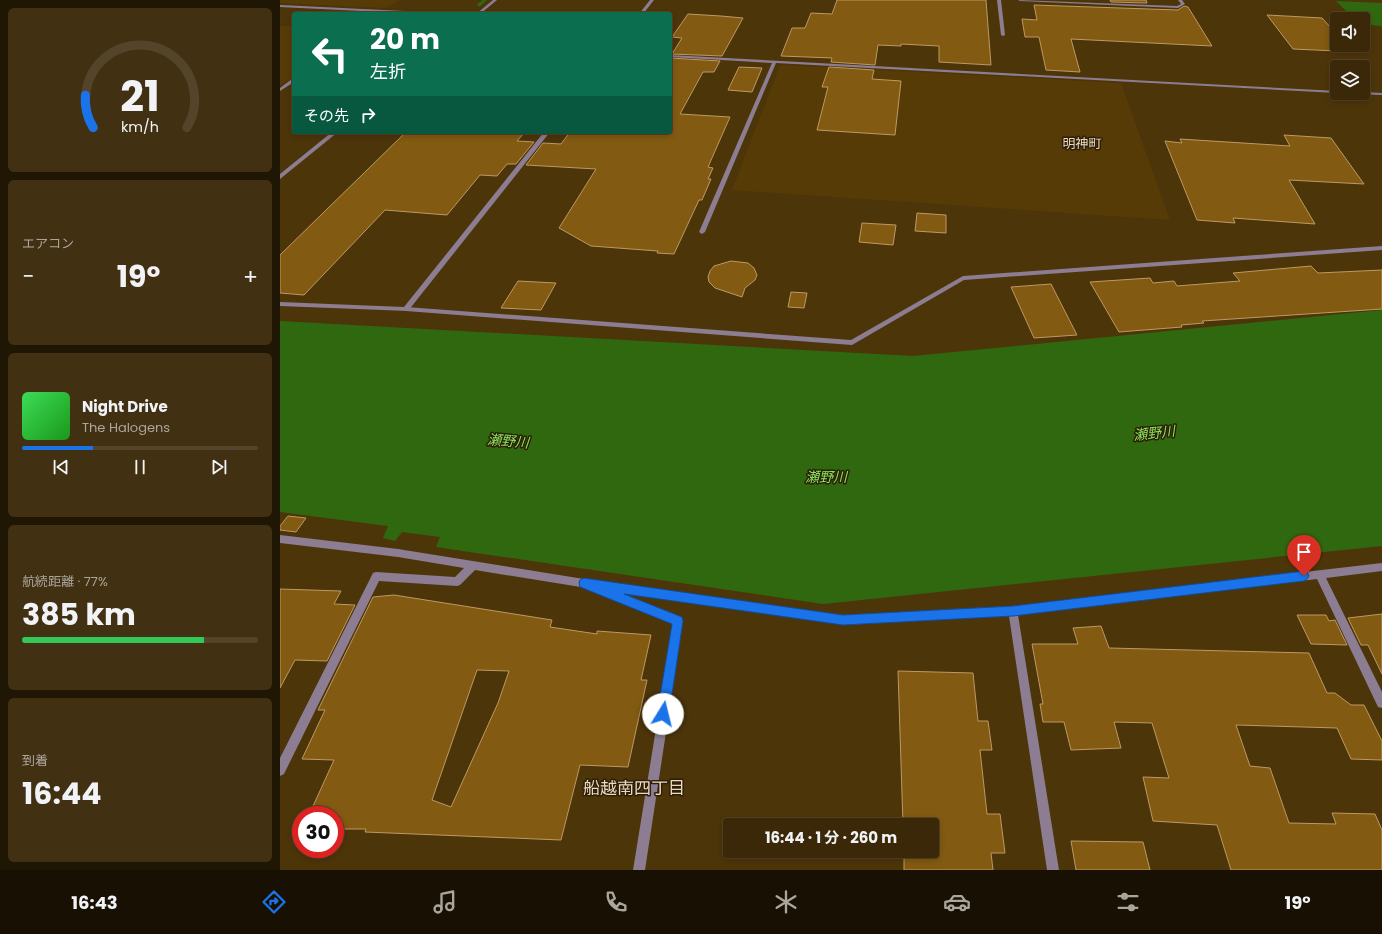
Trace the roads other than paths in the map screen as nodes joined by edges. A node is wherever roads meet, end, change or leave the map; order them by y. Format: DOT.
graph roads {
  1 [pos="495,0"];
  2 [pos="652,0"];
  3 [pos="999,0"];
  4 [pos="1020,0"];
  5 [pos="1180,0"];
  6 [pos="280,6"];
  7 [pos="374,12"];
  8 [pos="480,12"];
  9 [pos="642,12"];
  10 [pos="1002,35"];
  11 [pos="672,56"];
  12 [pos="775,62"];
  13 [pos="292,81"];
  14 [pos="280,90"];
  15 [pos="1330,92"];
  16 [pos="1370,94"];
  17 [pos="1382,94"];
  18 [pos="332,134"];
  19 [pos="545,134"];
  20 [pos="280,177"];
  21 [pos="702,232"];
  22 [pos="1382,248"];
  23 [pos="280,304"];
  24 [pos="406,309"];
  25 [pos="280,539"];
  26 [pos="473,565"];
  27 [pos="1382,567"];
  28 [pos="1319,574"];
  29 [pos="584,583"];
  30 [pos="1013,611"];
  31 [pos="1382,703"];
  32 [pos="280,770"];
  33 [pos="639,870"];
  34 [pos="1053,870"];
  1 -- 8 [label="street"];
  2 -- 9 [label="street"];
  3 -- 10 [label="street"];
  4 -- 5 [label="street"];
  6 -- 7 [label="street"];
  11 -- 12 [label="street"];
  12 -- 15 [label="street"];
  12 -- 21 [label="street"];
  13 -- 14 [label="street"];
  16 -- 17 [label="street"];
  18 -- 20 [label="street"];
  19 -- 24 [label="street"];
  22 -- 24 [label="street"];
  23 -- 24 [label="street"];
  25 -- 26 [label="street"];
  26 -- 29 [label="street"];
  26 -- 32 [label="street"];
  27 -- 28 [label="street"];
  28 -- 30 [label="street"];
  28 -- 31 [label="street"];
  29 -- 30 [label="street"];
  29 -- 33 [label="street"];
  30 -- 34 [label="street"];
}
